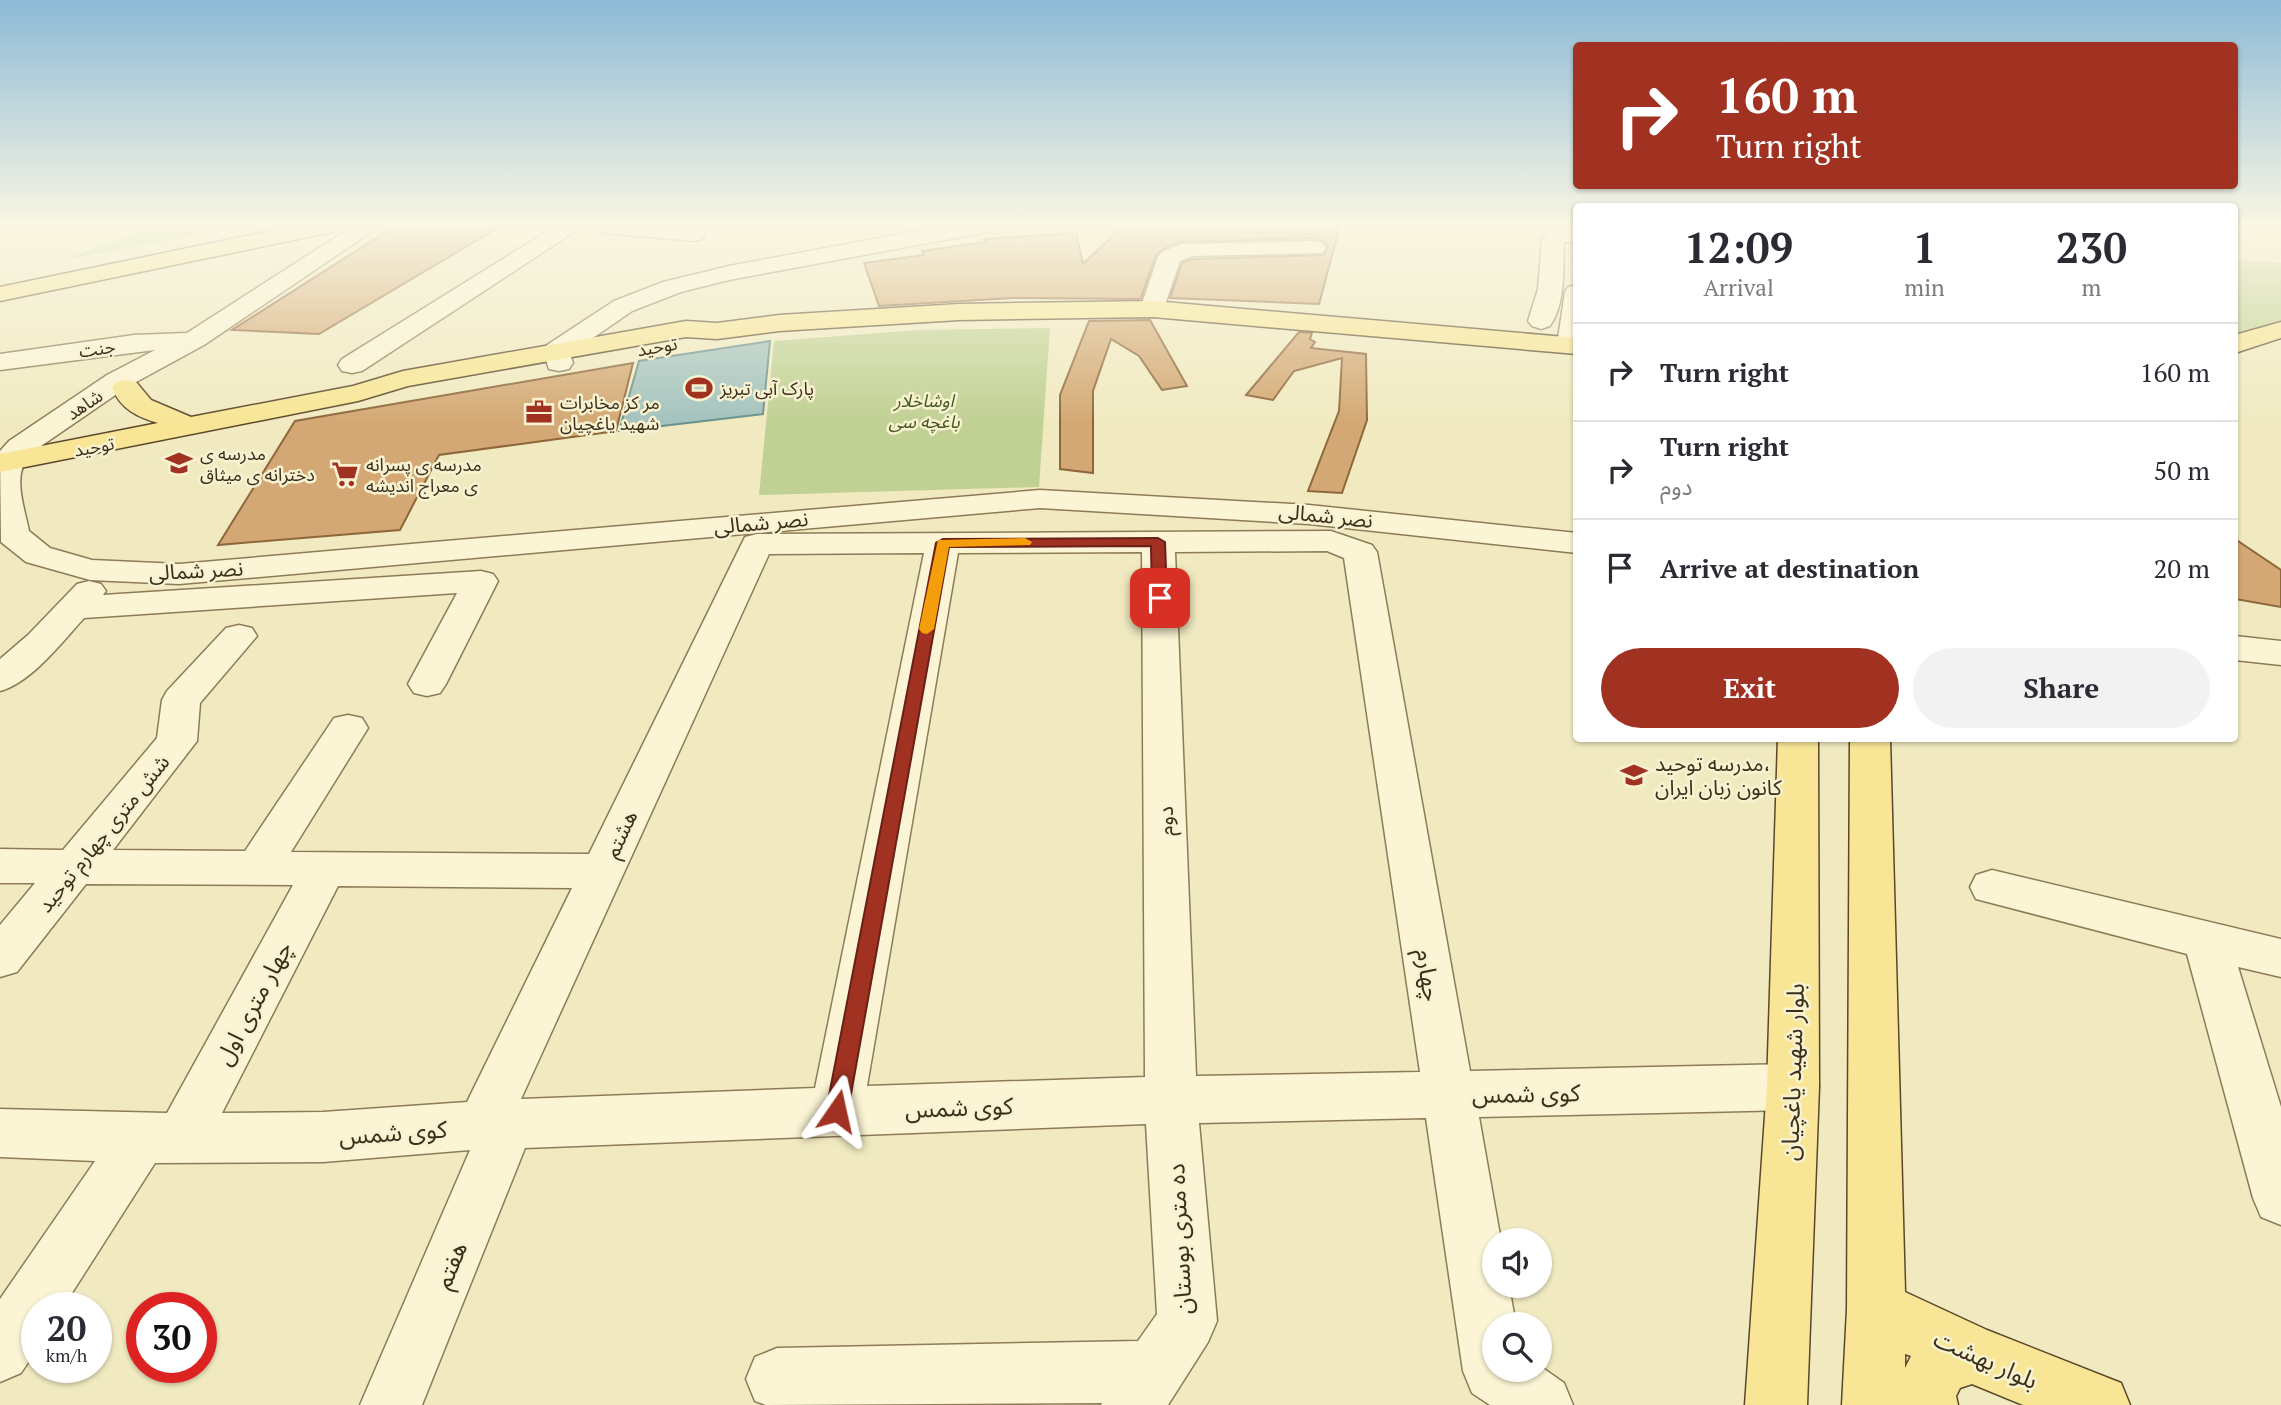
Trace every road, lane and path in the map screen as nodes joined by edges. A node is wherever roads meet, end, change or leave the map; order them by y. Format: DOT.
graph roads {
  1 [pos="268,292"];
  2 [pos="468,292"];
  3 [pos="660,292"];
  4 [pos="1159,292"];
  5 [pos="1549,292"];
  6 [pos="1153,309"];
  7 [pos="1541,321"];
  8 [pos="2281,330"];
  9 [pos="195,339"];
  10 [pos="2238,344"];
  11 [pos="1573,346"];
  12 [pos="59,354"];
  13 [pos="557,357"];
  14 [pos="0,362"];
  15 [pos="151,365"];
  16 [pos="352,365"];
  17 [pos="0,384"];
  18 [pos="126,388"];
  19 [pos="229,416"];
  20 [pos="180,421"];
  21 [pos="16,457"];
  22 [pos="1158,542"];
  23 [pos="943,543"];
  24 [pos="1573,543"];
  25 [pos="107,571"];
  26 [pos="73,608"];
  27 [pos="239,636"];
  28 [pos="41,643"];
  29 [pos="0,648"];
  30 [pos="2238,648"];
  31 [pos="2281,653"];
  32 [pos="0,679"];
  33 [pos="428,684"];
  34 [pos="348,728"];
  35 [pos="1798,742"];
  36 [pos="1870,742"];
  37 [pos="0,866"];
  38 [pos="75,867"];
  39 [pos="257,869"];
  40 [pos="324,869"];
  41 [pos="602,872"];
  42 [pos="1992,887"];
  43 [pos="2207,940"];
  44 [pos="0,958"];
  45 [pos="2281,958"];
  46 [pos="1793,1087"];
  47 [pos="1448,1094"];
  48 [pos="1171,1100"];
  49 [pos="837,1111"];
  50 [pos="496,1125"];
  51 [pos="0,1133"];
  52 [pos="162,1138"];
  53 [pos="2281,1198"];
  54 [pos="1876,1309"];
  55 [pos="0,1352"];
  56 [pos="1972,1354"];
  57 [pos="777,1379"];
  58 [pos="1144,1388"];
  59 [pos="391,1405"];
  60 [pos="1542,1405"];
  61 [pos="1776,1405"];
  62 [pos="1873,1405"];
  63 [pos="1927,1405"];
  64 [pos="2099,1405"];
  1 -- 9 [label="street, شاهد"];
  2 -- 16 [label="street"];
  3 -- 13 [label="street"];
  4 -- 6 [label="street"];
  5 -- 7 [label="street"];
  6 -- 11 [label="main road, توحید"];
  6 -- 13 [label="main road, توحید"];
  8 -- 10 [label="main road"];
  9 -- 12 [label="street, جنت"];
  9 -- 15 [label="street, شاهد"];
  12 -- 14 [label="street, جنت"];
  12 -- 17 [label="street"];
  13 -- 19 [label="main road, توحید"];
  15 -- 18 [label="street, شاهد"];
  15 -- 21 [label="street, شاهد"];
  18 -- 20 [label="main road"];
  18 -- 21 [label="street, شاهد"];
  19 -- 20 [label="main road, توحید"];
  19 -- 21 [label="main road, توحید"];
  20 -- 21 [label="main road, توحید"];
  21 -- 25 [label="street, نصر شمالی"];
  22 -- 23 [label="street"];
  22 -- 47 [label="street, چهارم"];
  22 -- 48 [label="street, دوم"];
  23 -- 41 [label="street, هشتم"];
  23 -- 49 [label="street"];
  24 -- 25 [label="street, نصر شمالی"];
  25 -- 26 [label="street"];
  26 -- 28 [label="street"];
  26 -- 33 [label="street"];
  27 -- 38 [label="street, شش متری چهارم توحید"];
  28 -- 29 [label="street"];
  28 -- 32 [label="street"];
  30 -- 31 [label="street"];
  34 -- 39 [label="street"];
  35 -- 46 [label="main road, بلوار شهید یاغچیان"];
  36 -- 54 [label="main road"];
  37 -- 38 [label="street"];
  38 -- 39 [label="street"];
  38 -- 44 [label="street, شش متری چهارم توحید"];
  39 -- 40 [label="street"];
  40 -- 41 [label="street"];
  40 -- 52 [label="street, چهار متری اول"];
  41 -- 50 [label="street, هشتم"];
  42 -- 43 [label="street"];
  43 -- 45 [label="street"];
  43 -- 53 [label="street"];
  46 -- 47 [label="street, کوی شمس"];
  46 -- 61 [label="main road, بلوار شهید یاغچیان"];
  47 -- 48 [label="street, کوی شمس"];
  47 -- 60 [label="street, چهارم"];
  48 -- 49 [label="street, کوی شمس"];
  48 -- 58 [label="street, ده متری بوستان"];
  49 -- 50 [label="street, کوی شمس"];
  50 -- 52 [label="street, کوی شمس"];
  50 -- 59 [label="street, هفتم"];
  51 -- 52 [label="street, کوی شمس"];
  52 -- 55 [label="street, چهار متری اول"];
  54 -- 56 [label="main road, بلوار بهشت"];
  54 -- 62 [label="main road"];
  56 -- 63 [label="main road"];
  56 -- 64 [label="main road, بلوار بهشت"];
  57 -- 58 [label="street"];
}
